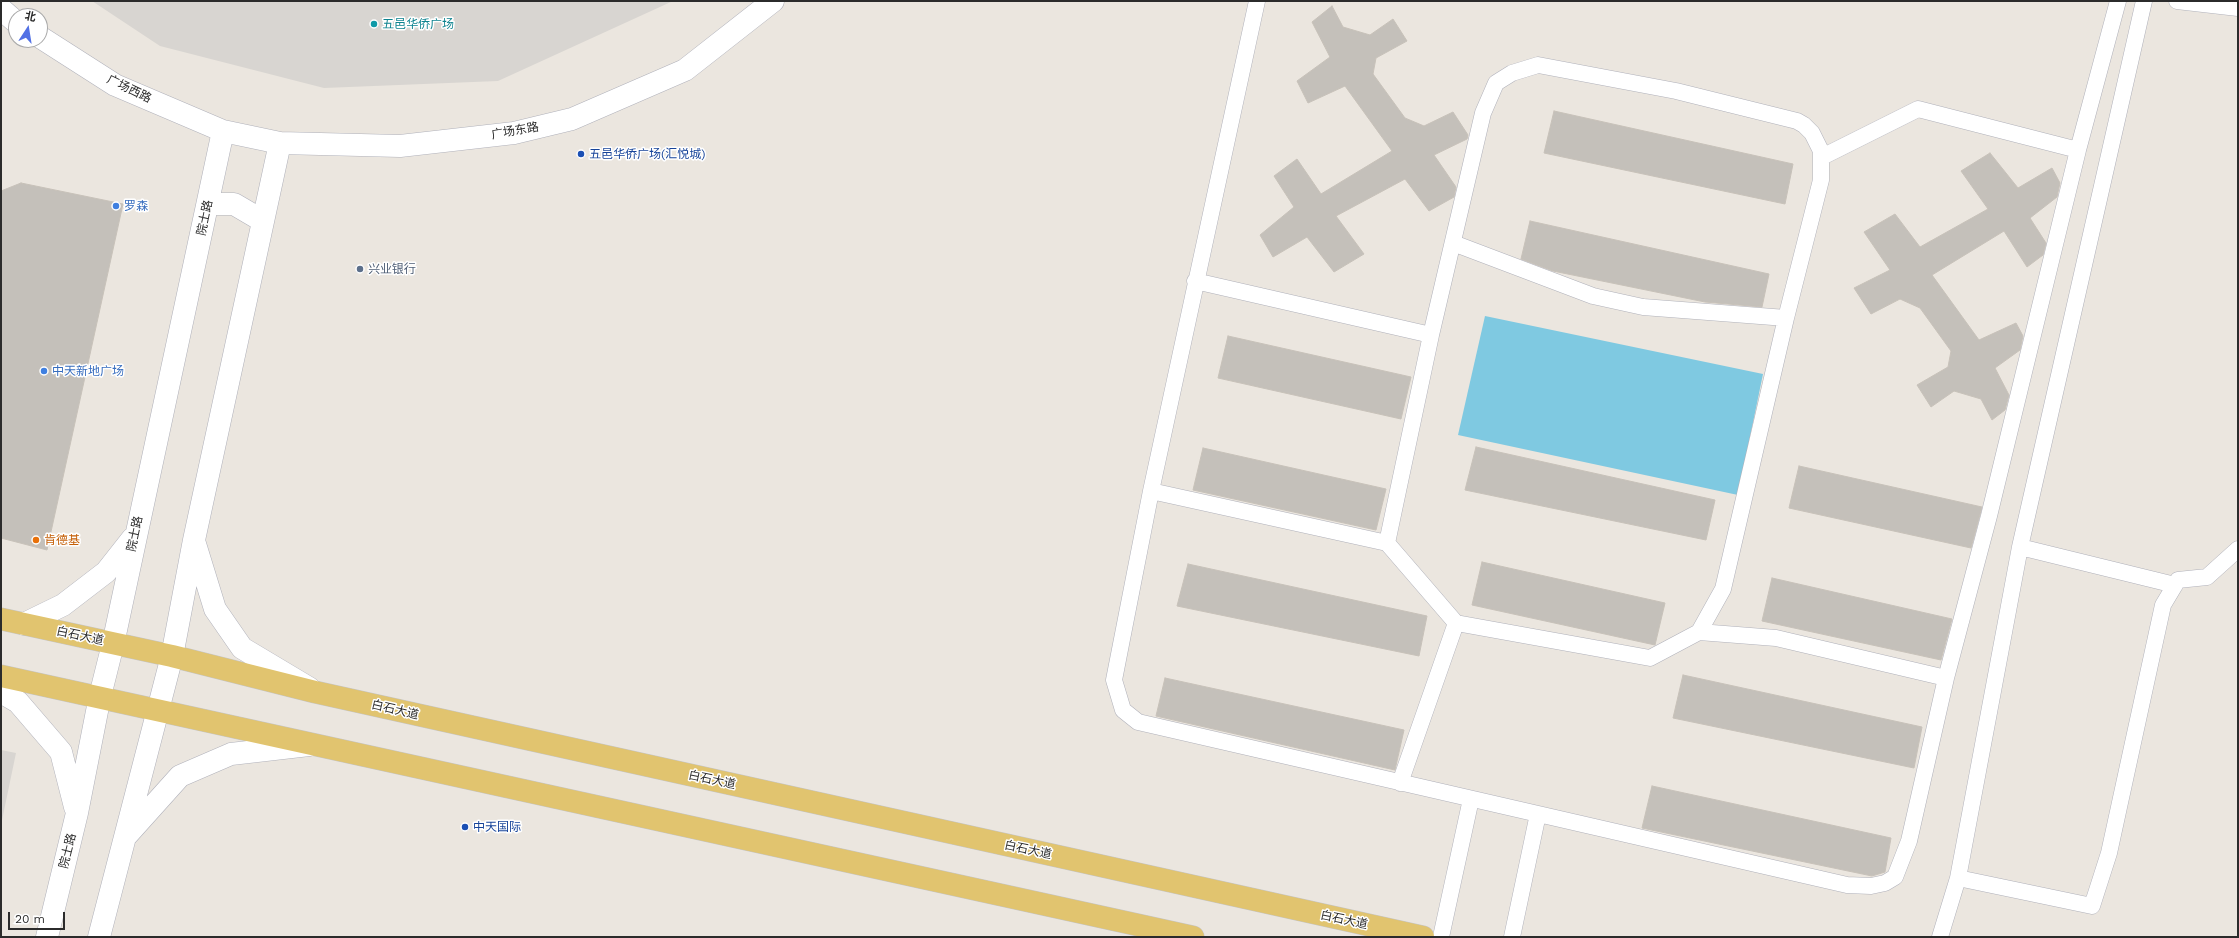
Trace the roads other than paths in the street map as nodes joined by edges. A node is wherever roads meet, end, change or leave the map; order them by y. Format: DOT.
graph roads {
  1 [pos="773,1"];
  2 [pos="1257,1"];
  3 [pos="2118,1"];
  4 [pos="2144,1"];
  5 [pos="2177,1"];
  6 [pos="2238,8"];
  7 [pos="48,42"];
  8 [pos="224,131"];
  9 [pos="280,143"];
  10 [pos="2078,150"];
  11 [pos="1822,157"];
  12 [pos="208,204"];
  13 [pos="263,221"];
  14 [pos="1453,243"];
  15 [pos="1195,281"];
  16 [pos="1786,318"];
  17 [pos="1431,335"];
  18 [pos="1151,491"];
  19 [pos="134,537"];
  20 [pos="194,540"];
  21 [pos="1387,543"];
  22 [pos="2020,547"];
  23 [pos="2238,549"];
  24 [pos="2175,585"];
  25 [pos="1,619"];
  26 [pos="1456,623"];
  27 [pos="24,624"];
  28 [pos="1700,632"];
  29 [pos="113,644"];
  30 [pos="172,656"];
  31 [pos="1,676"];
  32 [pos="1946,678"];
  33 [pos="1,692"];
  34 [pos="316,692"];
  35 [pos="100,696"];
  36 [pos="158,710"];
  37 [pos="316,744"];
  38 [pos="1400,783"];
  39 [pos="1471,798"];
  40 [pos="77,813"];
  41 [pos="1538,814"];
  42 [pos="125,837"];
  43 [pos="1958,878"];
  44 [pos="47,937"];
  45 [pos="99,937"];
  46 [pos="1193,937"];
  47 [pos="1423,937"];
  48 [pos="1441,937"];
  49 [pos="1512,937"];
  50 [pos="1940,937"];
  1 -- 9 [label="main road, 广场东路"];
  2 -- 15 [label="street"];
  3 -- 10 [label="street"];
  4 -- 22 [label="street"];
  5 -- 6 [label="street"];
  7 -- 8 [label="main road, 广场西路"];
  8 -- 9 [label="main road, 广场东路"];
  8 -- 12 [label="main road, 院士路"];
  9 -- 13 [label="main road"];
  10 -- 11 [label="street"];
  10 -- 32 [label="street"];
  11 -- 14 [label="street"];
  11 -- 16 [label="street"];
  12 -- 13 [label="main road"];
  12 -- 19 [label="main road, 院士路"];
  13 -- 20 [label="main road"];
  14 -- 16 [label="street"];
  14 -- 17 [label="street"];
  15 -- 17 [label="street"];
  15 -- 18 [label="street"];
  16 -- 28 [label="street"];
  17 -- 21 [label="street"];
  18 -- 21 [label="street"];
  18 -- 38 [label="street"];
  19 -- 27 [label="main road"];
  19 -- 29 [label="main road, 院士路"];
  20 -- 30 [label="main road"];
  20 -- 34 [label="main road"];
  21 -- 26 [label="street"];
  22 -- 24 [label="street"];
  22 -- 43 [label="street"];
  23 -- 24 [label="street"];
  24 -- 43 [label="street"];
  25 -- 27 [label="main road, 白石大道"];
  26 -- 28 [label="street"];
  26 -- 38 [label="street"];
  27 -- 29 [label="main road, 白石大道"];
  28 -- 32 [label="street"];
  29 -- 30 [label="main road, 白石大道"];
  29 -- 35 [label="main road, 院士路"];
  30 -- 34 [label="main road, 白石大道"];
  30 -- 36 [label="main road"];
  31 -- 35 [label="main road"];
  32 -- 41 [label="street"];
  33 -- 40 [label="main road"];
  34 -- 47 [label="main road, 白石大道"];
  35 -- 36 [label="main road"];
  35 -- 40 [label="main road, 院士路"];
  36 -- 37 [label="main road"];
  36 -- 42 [label="main road"];
  37 -- 42 [label="main road"];
  37 -- 46 [label="main road"];
  38 -- 39 [label="street"];
  39 -- 41 [label="street"];
  39 -- 48 [label="street"];
  40 -- 44 [label="main road, 院士路"];
  41 -- 49 [label="street"];
  42 -- 45 [label="main road"];
  43 -- 50 [label="street"];
}
